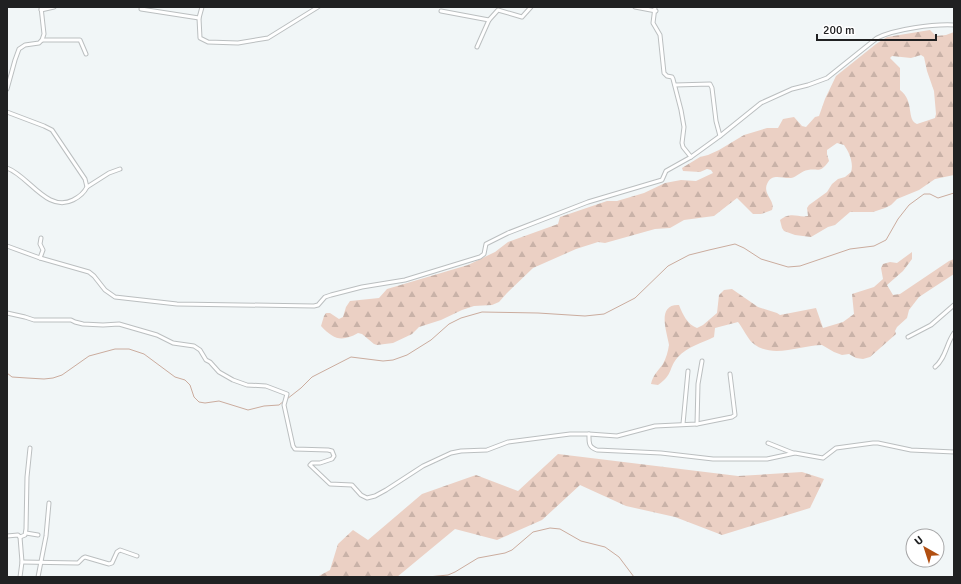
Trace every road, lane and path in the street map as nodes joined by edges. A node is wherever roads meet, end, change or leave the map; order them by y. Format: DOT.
graph roads {
  1 [pos="54,7"];
  2 [pos="202,7"];
  3 [pos="318,7"];
  4 [pos="531,7"];
  5 [pos="635,7"];
  6 [pos="655,7"];
  7 [pos="41,9"];
  8 [pos="141,9"];
  9 [pos="441,11"];
  10 [pos="656,11"];
  11 [pos="199,18"];
  12 [pos="489,20"];
  13 [pos="954,24"];
  14 [pos="42,40"];
  15 [pos="477,47"];
  16 [pos="86,54"];
  17 [pos="675,85"];
  18 [pos="7,89"];
  19 [pos="7,112"];
  20 [pos="720,136"];
  21 [pos="690,157"];
  22 [pos="7,168"];
  23 [pos="120,169"];
  24 [pos="87,187"];
  25 [pos="41,238"];
  26 [pos="7,246"];
  27 [pos="40,258"];
  28 [pos="954,305"];
  29 [pos="7,313"];
  30 [pos="954,333"];
  31 [pos="908,337"];
  32 [pos="702,361"];
  33 [pos="935,367"];
  34 [pos="688,371"];
  35 [pos="730,374"];
  36 [pos="682,424"];
  37 [pos="697,424"];
  38 [pos="589,434"];
  39 [pos="768,443"];
  40 [pos="30,448"];
  41 [pos="954,452"];
  42 [pos="795,453"];
  43 [pos="49,503"];
  44 [pos="26,533"];
  45 [pos="38,535"];
  46 [pos="7,536"];
  47 [pos="20,537"];
  48 [pos="137,556"];
  49 [pos="22,562"];
  50 [pos="40,562"];
  51 [pos="20,577"];
  52 [pos="38,577"];
  1 -- 7 [label="street"];
  2 -- 11 [label="street"];
  3 -- 11 [label="street"];
  4 -- 12 [label="street"];
  5 -- 10 [label="street"];
  6 -- 10 [label="street"];
  7 -- 14 [label="street"];
  8 -- 11 [label="street"];
  9 -- 12 [label="street"];
  10 -- 17 [label="street"];
  12 -- 15 [label="street"];
  13 -- 20 [label="street"];
  14 -- 16 [label="street"];
  14 -- 18 [label="street"];
  17 -- 20 [label="street"];
  17 -- 21 [label="street"];
  19 -- 24 [label="street"];
  20 -- 21 [label="street"];
  21 -- 27 [label="street"];
  22 -- 24 [label="street"];
  23 -- 24 [label="street"];
  25 -- 27 [label="street"];
  26 -- 27 [label="street"];
  28 -- 31 [label="street"];
  29 -- 38 [label="street"];
  30 -- 33 [label="street"];
  32 -- 37 [label="street"];
  34 -- 36 [label="street"];
  35 -- 37 [label="street"];
  36 -- 37 [label="street"];
  36 -- 38 [label="street"];
  38 -- 42 [label="street"];
  39 -- 42 [label="street"];
  40 -- 44 [label="street"];
  41 -- 42 [label="street"];
  43 -- 50 [label="street"];
  44 -- 45 [label="street"];
  44 -- 47 [label="street"];
  46 -- 47 [label="street"];
  47 -- 49 [label="street"];
  48 -- 50 [label="street"];
  49 -- 50 [label="street"];
  49 -- 51 [label="street"];
  50 -- 52 [label="street"];
}
